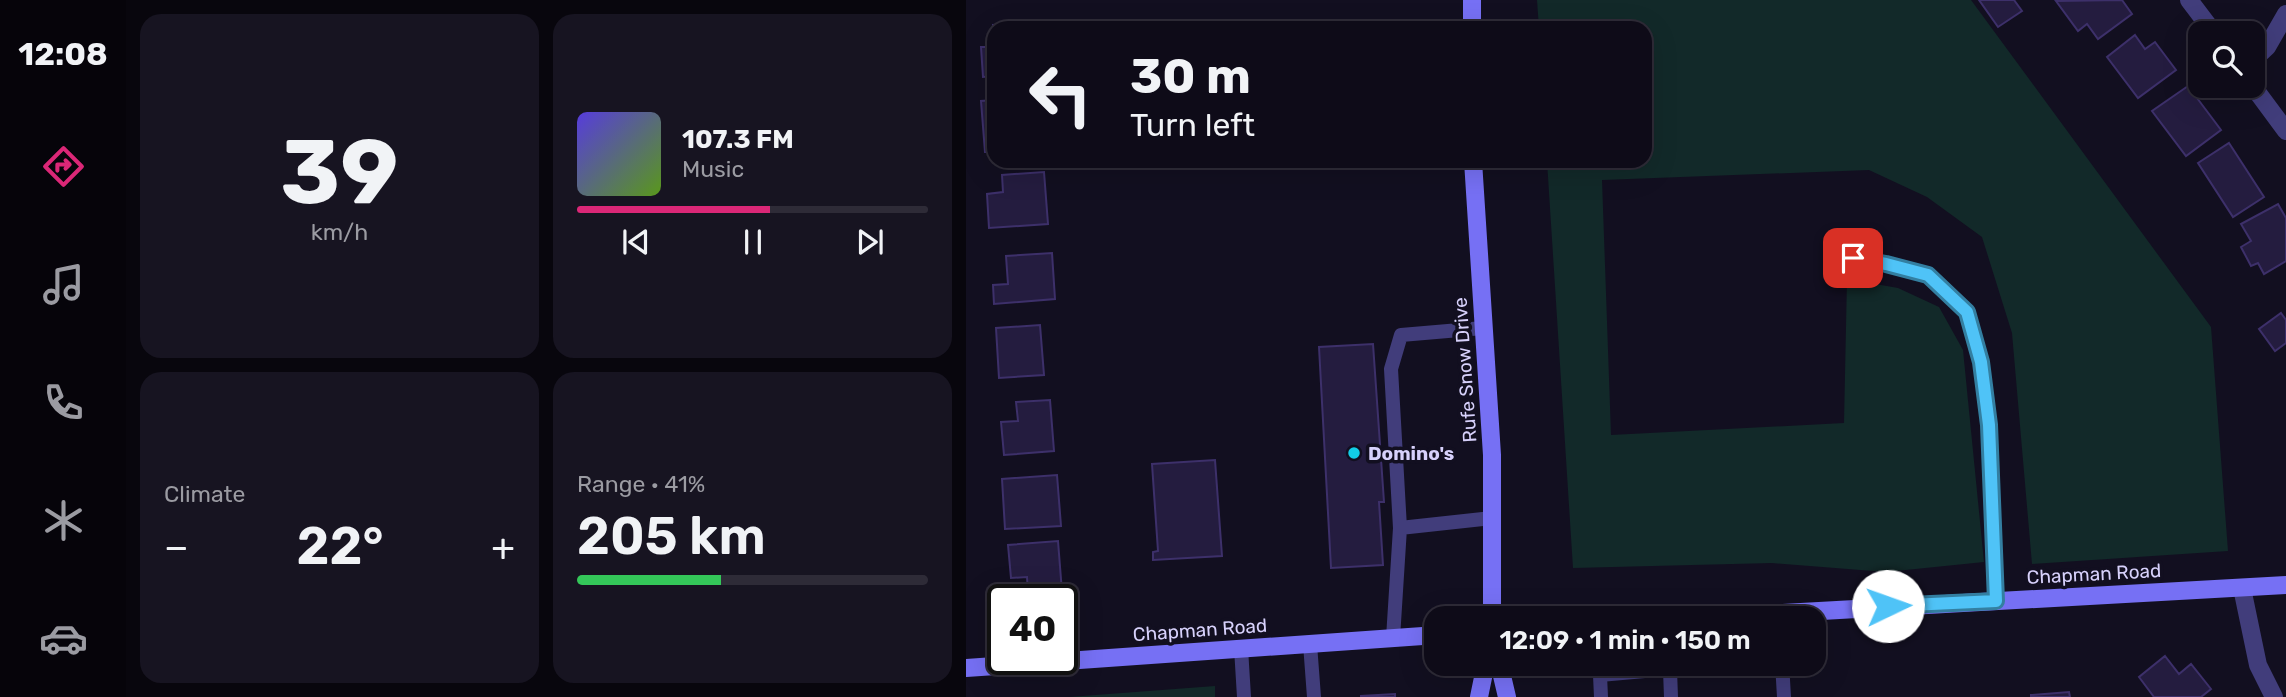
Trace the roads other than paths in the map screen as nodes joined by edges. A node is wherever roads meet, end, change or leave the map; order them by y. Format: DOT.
graph roads {
  1 [pos="1472,0"];
  2 [pos="2189,0"];
  3 [pos="2286,14"];
  4 [pos="1472,21"];
  5 [pos="2205,21"];
  6 [pos="2265,49"];
  7 [pos="2262,98"];
  8 [pos="2286,131"];
  9 [pos="1473,168"];
  10 [pos="1853,258"];
  11 [pos="1483,328"];
  12 [pos="1492,518"];
  13 [pos="1400,528"];
  14 [pos="2286,585"];
  15 [pos="2242,588"];
  16 [pos="1996,601"];
  17 [pos="1492,606"];
  18 [pos="1826,612"];
  19 [pos="1424,636"];
  20 [pos="1393,638"];
  21 [pos="1310,644"];
  22 [pos="1241,648"];
  23 [pos="966,668"];
  24 [pos="1483,676"];
  25 [pos="1502,676"];
  26 [pos="1600,676"];
  27 [pos="1670,676"];
  28 [pos="1783,676"];
  29 [pos="1244,697"];
  30 [pos="1314,697"];
  31 [pos="1479,697"];
  32 [pos="1507,697"];
  33 [pos="1601,697"];
  34 [pos="1671,697"];
  35 [pos="1784,697"];
  36 [pos="2274,697"];
  1 -- 4 [label="street"];
  2 -- 5 [label="street"];
  3 -- 6 [label="street"];
  7 -- 8 [label="street"];
  9 -- 11 [label="street, Rufe Snow Drive"];
  10 -- 16 [label="lane"];
  11 -- 12 [label="street, Rufe Snow Drive"];
  11 -- 13 [label="lane"];
  12 -- 13 [label="lane"];
  12 -- 17 [label="street, Rufe Snow Drive"];
  13 -- 20 [label="lane"];
  14 -- 15 [label="street, Chapman Road"];
  15 -- 16 [label="street, Chapman Road"];
  15 -- 36 [label="street"];
  16 -- 18 [label="street, Chapman Road"];
  19 -- 20 [label="street, Chapman Road"];
  20 -- 21 [label="street, Chapman Road"];
  21 -- 22 [label="street, Chapman Road"];
  21 -- 30 [label="lane"];
  22 -- 23 [label="street, Chapman Road"];
  22 -- 29 [label="lane"];
  24 -- 31 [label="street"];
  25 -- 32 [label="street"];
  26 -- 33 [label="lane"];
  27 -- 34 [label="lane"];
  28 -- 35 [label="lane"];
}
